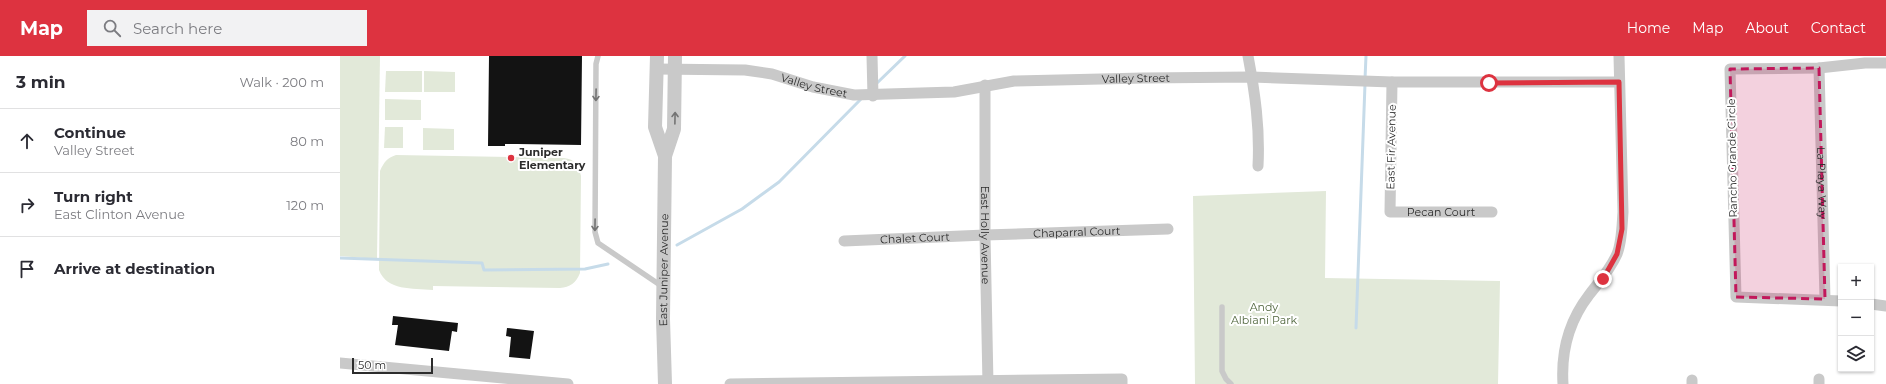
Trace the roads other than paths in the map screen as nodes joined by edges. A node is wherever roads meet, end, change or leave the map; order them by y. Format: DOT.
graph roads {
  1 [pos="598,56"];
  2 [pos="872,56"];
  3 [pos="1248,56"];
  4 [pos="1619,56"];
  5 [pos="656,63"];
  6 [pos="675,63"];
  7 [pos="1886,63"];
  8 [pos="1819,68"];
  9 [pos="1252,77"];
  10 [pos="1392,82"];
  11 [pos="1619,82"];
  12 [pos="985,85"];
  13 [pos="873,96"];
  14 [pos="665,156"];
  15 [pos="1258,166"];
  16 [pos="1390,212"];
  17 [pos="1492,212"];
  18 [pos="1168,229"];
  19 [pos="985,235"];
  20 [pos="844,241"];
  21 [pos="663,287"];
  22 [pos="1824,299"];
  23 [pos="1838,301"];
  24 [pos="1874,304"];
  25 [pos="1886,306"];
  26 [pos="1222,307"];
  27 [pos="340,363"];
  28 [pos="478,380"];
  29 [pos="988,382"];
  30 [pos="1122,382"];
  31 [pos="829,383"];
  32 [pos="568,384"];
  33 [pos="665,384"];
  34 [pos="730,384"];
  35 [pos="1231,384"];
  36 [pos="1563,384"];
  1 -- 21 [label="lane, one-way"];
  2 -- 13 [label="street"];
  3 -- 9 [label="street"];
  4 -- 11 [label="street"];
  5 -- 6 [label="street, Valley Street"];
  5 -- 14 [label="street, East Juniper Avenue"];
  6 -- 13 [label="street, Valley Street"];
  14 -- 6 [label="street, East Juniper Avenue, one-way"];
  7 -- 8 [label="street, Rancho Grande Circle"];
  8 -- 22 [label="street, La Playa Way"];
  8 -- 22 [label="street, Rancho Grande Circle"];
  9 -- 10 [label="street, Valley Street"];
  9 -- 12 [label="street, Valley Street"];
  9 -- 15 [label="street"];
  10 -- 11 [label="street, Valley Street"];
  10 -- 16 [label="street, East Fir Avenue"];
  11 -- 36 [label="street"];
  12 -- 13 [label="street, Valley Street"];
  12 -- 19 [label="street, East Holly Avenue"];
  14 -- 21 [label="street, East Juniper Avenue"];
  16 -- 17 [label="street, Pecan Court"];
  18 -- 19 [label="street, Chaparral Court"];
  19 -- 20 [label="street, Chalet Court"];
  19 -- 29 [label="street, East Holly Avenue"];
  21 -- 33 [label="street, East Juniper Avenue"];
  22 -- 23 [label="street, Rancho Grande Circle"];
  24 -- 25 [label="street"];
  26 -- 35 [label="lane"];
  27 -- 28 [label="street"];
  28 -- 32 [label="street"];
  29 -- 30 [label="street"];
  29 -- 31 [label="street"];
  31 -- 34 [label="street"];
}
